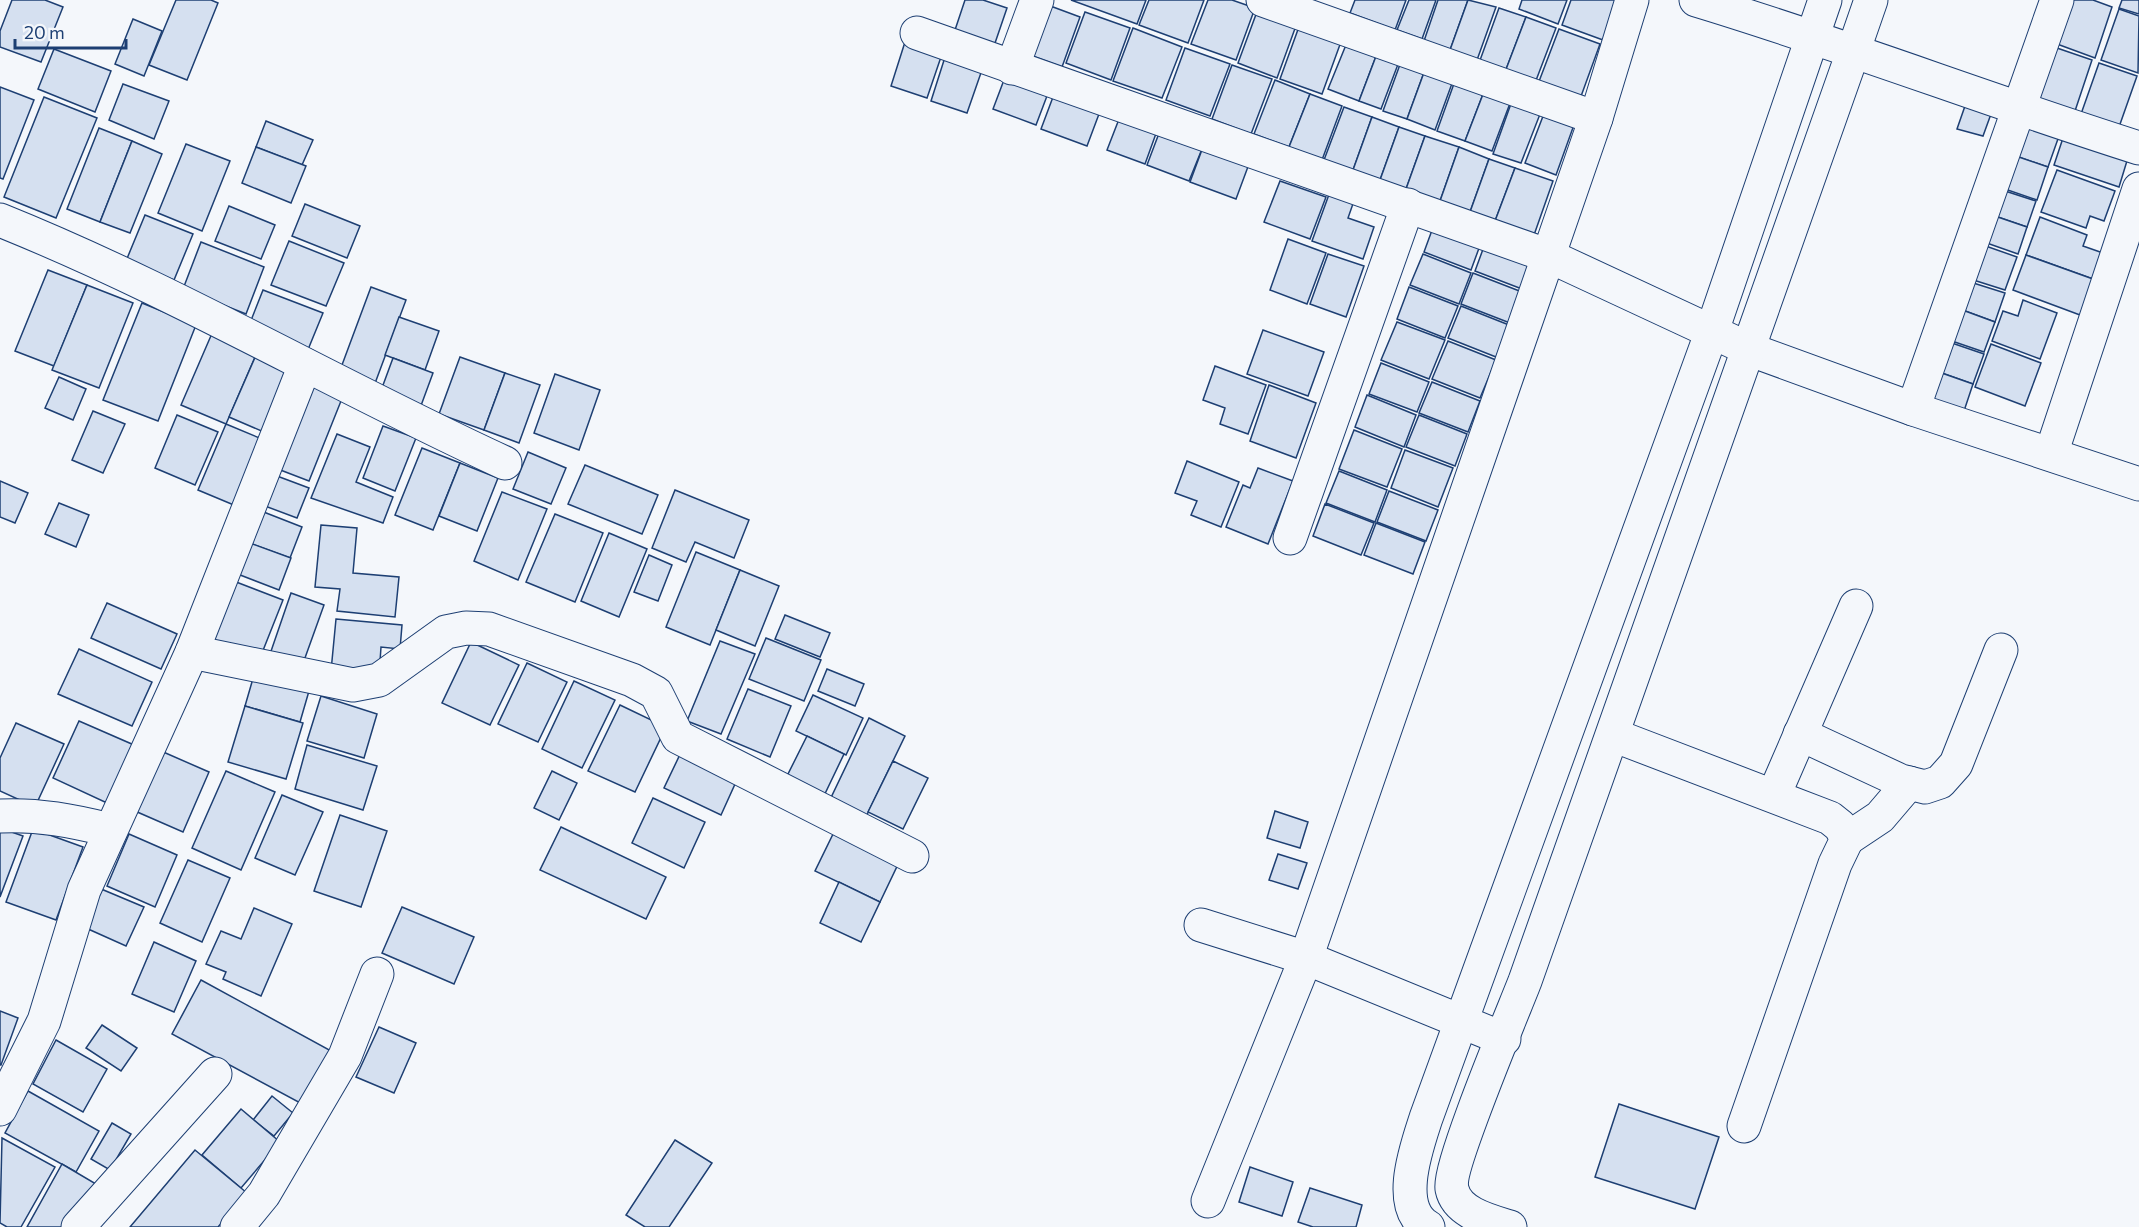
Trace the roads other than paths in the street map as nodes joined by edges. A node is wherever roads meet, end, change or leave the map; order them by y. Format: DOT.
graph roads {
  1 [pos="1037,0"];
  2 [pos="1263,0"];
  3 [pos="1632,0"];
  4 [pos="1696,0"];
  5 [pos="1825,0"];
  6 [pos="1871,0"];
  7 [pos="2056,0"];
  8 [pos="917,33"];
  9 [pos="1812,35"];
  10 [pos="1853,52"];
  11 [pos="1012,68"];
  12 [pos="2017,110"];
  13 [pos="1596,118"];
  14 [pos="2139,148"];
  15 [pos="2139,189"];
  16 [pos="1408,205"];
  17 [pos="0,220"];
  18 [pos="1549,256"];
  19 [pos="1712,332"];
  20 [pos="1751,350"];
  21 [pos="305,365"];
  22 [pos="1913,409"];
  23 [pos="2051,454"];
  24 [pos="505,463"];
  25 [pos="2139,484"];
  26 [pos="1290,538"];
  27 [pos="1856,606"];
  28 [pos="2001,650"];
  29 [pos="192,652"];
  30 [pos="1800,734"];
  31 [pos="1613,735"];
  32 [pos="1909,783"];
  33 [pos="1774,795"];
  34 [pos="0,816"];
  35 [pos="111,830"];
  36 [pos="1847,839"];
  37 [pos="912,856"];
  38 [pos="1201,925"];
  39 [pos="1306,958"];
  40 [pos="377,974"];
  41 [pos="1459,1022"];
  42 [pos="1504,1039"];
  43 [pos="215,1074"];
  44 [pos="0,1109"];
  45 [pos="1744,1126"];
  46 [pos="1451,1187"];
  47 [pos="1410,1191"];
  48 [pos="1209,1201"];
  49 [pos="78,1227"];
  50 [pos="237,1227"];
  51 [pos="1392,1227"];
  52 [pos="1428,1227"];
  53 [pos="1510,1227"];
  1 -- 11 [label="street"];
  2 -- 13 [label="street"];
  3 -- 13 [label="street"];
  4 -- 9 [label="street"];
  5 -- 9 [label="street"];
  6 -- 10 [label="street"];
  7 -- 12 [label="street"];
  8 -- 11 [label="street"];
  9 -- 10 [label="street"];
  9 -- 19 [label="street"];
  10 -- 12 [label="street"];
  10 -- 20 [label="street"];
  11 -- 16 [label="street"];
  12 -- 14 [label="street"];
  12 -- 22 [label="street"];
  13 -- 18 [label="street"];
  15 -- 23 [label="street"];
  16 -- 18 [label="street"];
  16 -- 26 [label="street"];
  17 -- 21 [label="street"];
  18 -- 19 [label="street"];
  18 -- 39 [label="street"];
  19 -- 20 [label="street"];
  19 -- 41 [label="street"];
  20 -- 22 [label="street"];
  20 -- 31 [label="street"];
  21 -- 24 [label="street"];
  21 -- 29 [label="street"];
  22 -- 23 [label="street"];
  23 -- 25 [label="street"];
  27 -- 30 [label="street"];
  28 -- 32 [label="street"];
  29 -- 35 [label="street"];
  29 -- 37 [label="street"];
  30 -- 32 [label="street"];
  30 -- 33 [label="street"];
  31 -- 33 [label="street"];
  31 -- 42 [label="street"];
  32 -- 36 [label="street"];
  33 -- 36 [label="street"];
  34 -- 35 [label="street"];
  35 -- 44 [label="street"];
  36 -- 45 [label="street"];
  38 -- 39 [label="street"];
  39 -- 41 [label="street"];
  39 -- 48 [label="street"];
  40 -- 50 [label="street"];
  41 -- 42 [label="street"];
  41 -- 47 [label="street"];
  42 -- 46 [label="street"];
  43 -- 49 [label="street"];
  46 -- 47 [label="street"];
  46 -- 53 [label="street"];
  47 -- 51 [label="street"];
  47 -- 52 [label="street"];
}
